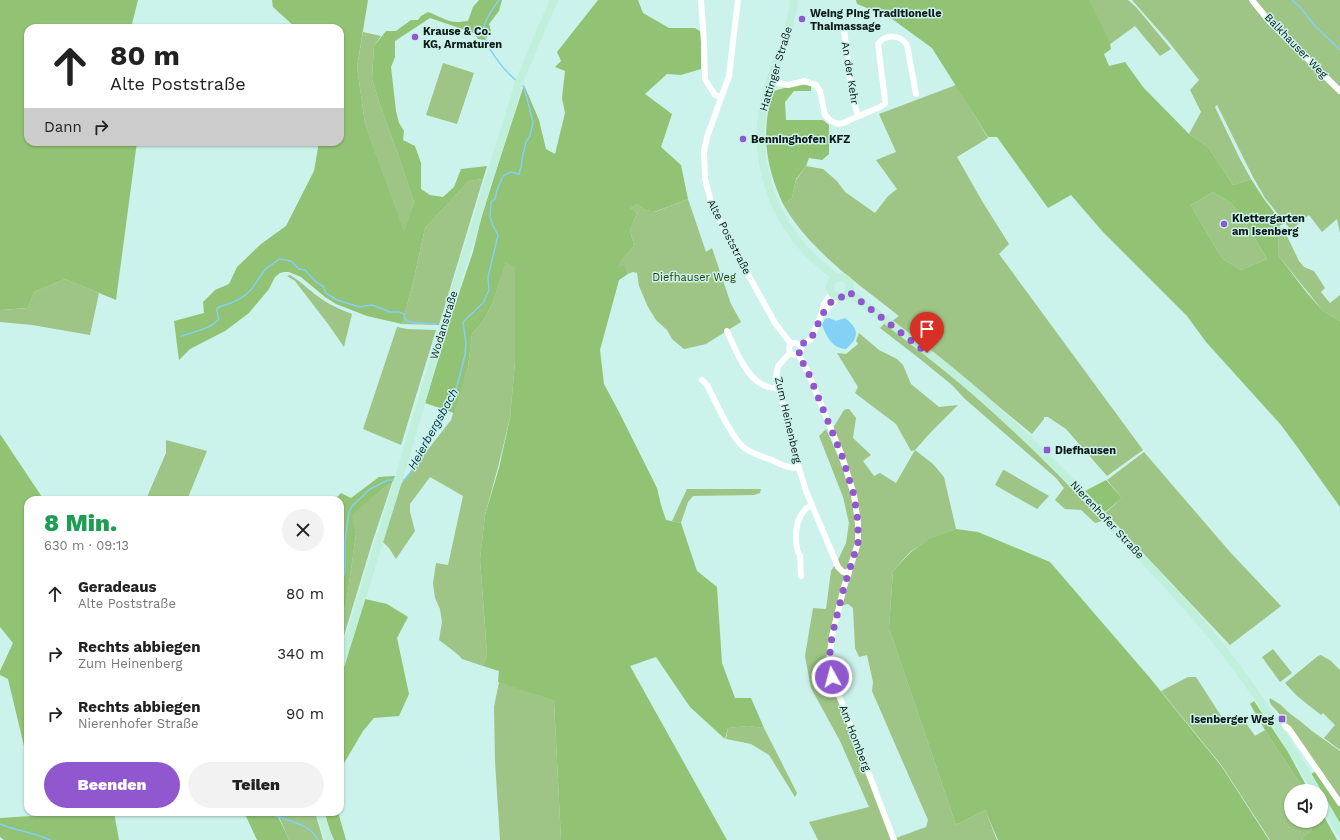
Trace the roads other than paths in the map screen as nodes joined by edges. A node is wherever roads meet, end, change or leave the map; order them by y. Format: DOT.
graph roads {
  1 [pos="554,0"];
  2 [pos="700,0"];
  3 [pos="738,0"];
  4 [pos="794,0"];
  5 [pos="1252,0"];
  6 [pos="844,29"];
  7 [pos="770,80"];
  8 [pos="1340,91"];
  9 [pos="916,94"];
  10 [pos="721,97"];
  11 [pos="858,116"];
  12 [pos="820,265"];
  13 [pos="837,278"];
  14 [pos="833,291"];
  15 [pos="849,292"];
  16 [pos="727,331"];
  17 [pos="791,344"];
  18 [pos="800,345"];
  19 [pos="790,353"];
  20 [pos="798,354"];
  21 [pos="702,380"];
  22 [pos="778,388"];
  23 [pos="799,468"];
  24 [pos="811,505"];
  25 [pos="849,573"];
  26 [pos="801,576"];
  27 [pos="344,653"];
  28 [pos="1280,730"];
  29 [pos="1313,784"];
  30 [pos="1340,803"];
  31 [pos="1328,810"];
  32 [pos="321,816"];
  33 [pos="1340,831"];
  34 [pos="329,840"];
  35 [pos="894,840"];
  1 -- 27 [label="main road, Wodanstraße"];
  2 -- 10 [label="street"];
  3 -- 10 [label="street, Alte Poststraße"];
  4 -- 7 [label="main road, Hattinger Straße"];
  5 -- 8 [label="street, Balkhauser Weg"];
  6 -- 11 [label="street, An der Kehr"];
  7 -- 11 [label="street, An der Kehr"];
  7 -- 12 [label="main road, Hattinger Straße"];
  9 -- 11 [label="street, An der Kehr"];
  10 -- 17 [label="street, Alte Poststraße"];
  12 -- 13 [label="main road, Hattinger Straße"];
  12 -- 14 [label="main road, Hattinger Straße"];
  13 -- 14 [label="main road"];
  13 -- 15 [label="main road"];
  14 -- 15 [label="main road"];
  14 -- 18 [label="street"];
  15 -- 28 [label="main road, Nierenhofer Straße"];
  16 -- 22 [label="street"];
  17 -- 18 [label="street"];
  17 -- 19 [label="street"];
  18 -- 20 [label="street"];
  19 -- 20 [label="street"];
  19 -- 22 [label="street, Zum Heinenberg"];
  20 -- 25 [label="street"];
  21 -- 23 [label="street"];
  22 -- 23 [label="street, Zum Heinenberg"];
  23 -- 24 [label="street, Zum Heinenberg"];
  24 -- 25 [label="street, Zum Heinenberg"];
  24 -- 26 [label="street"];
  25 -- 35 [label="street, Am Homberg"];
  28 -- 29 [label="main road, Nierenhofer Straße"];
  28 -- 30 [label="street"];
  31 -- 33 [label="main road"];
  32 -- 34 [label="main road"];
}
